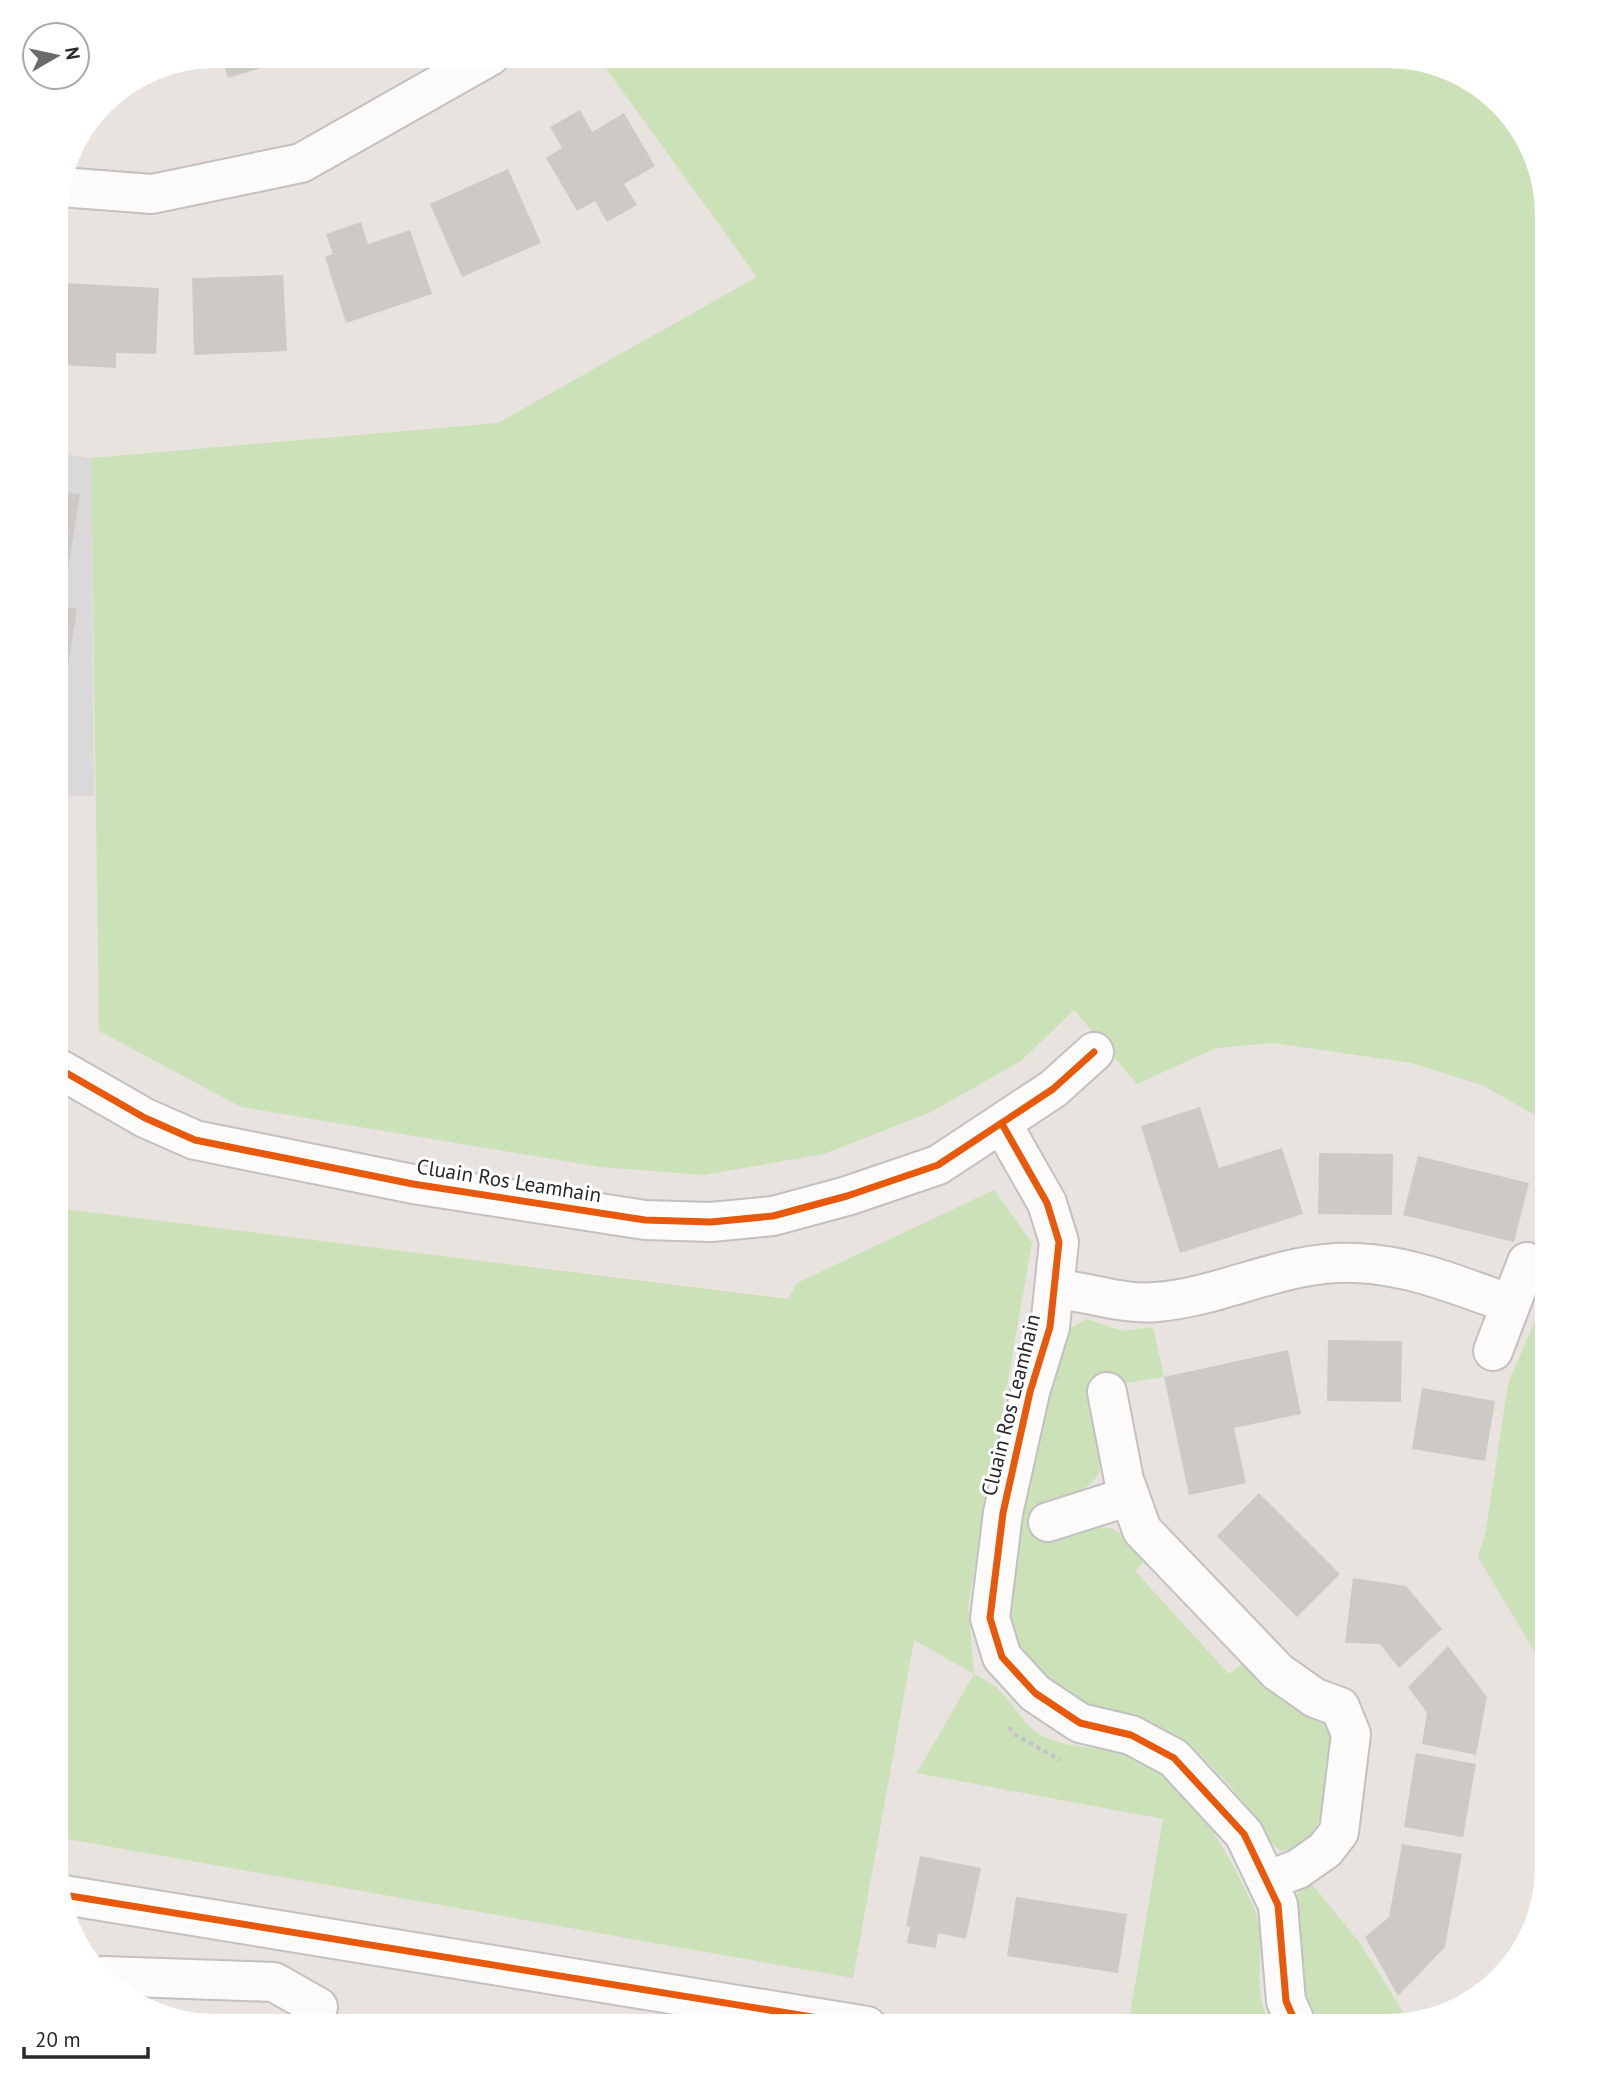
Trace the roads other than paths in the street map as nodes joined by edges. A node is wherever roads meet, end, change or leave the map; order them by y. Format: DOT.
graph roads {
  1 [pos="469,68"];
  2 [pos="71,188"];
  3 [pos="1094,1052"];
  4 [pos="68,1074"];
  5 [pos="1002,1125"];
  6 [pos="1527,1262"];
  7 [pos="1056,1289"];
  8 [pos="1510,1304"];
  9 [pos="1493,1351"];
  10 [pos="1107,1392"];
  11 [pos="1130,1496"];
  12 [pos="1048,1522"];
  13 [pos="1269,1881"];
  14 [pos="71,1896"];
  15 [pos="118,1976"];
  16 [pos="318,2007"];
  17 [pos="793,2014"];
  18 [pos="1304,2014"];
  1 -- 2 [label="street"];
  3 -- 5 [label="street, Cluain Ros Leamhain"];
  4 -- 5 [label="street, Cluain Ros Leamhain"];
  5 -- 7 [label="street, Cluain Ros Leamhain"];
  6 -- 8 [label="street"];
  7 -- 8 [label="street, Cluain Ros Leamhain"];
  7 -- 13 [label="street, Cluain Ros Leamhain"];
  8 -- 9 [label="street"];
  10 -- 11 [label="street"];
  11 -- 12 [label="street"];
  11 -- 13 [label="street"];
  13 -- 18 [label="street, Cluain Ros Leamhain"];
  14 -- 17 [label="street"];
  15 -- 16 [label="street"];
}
